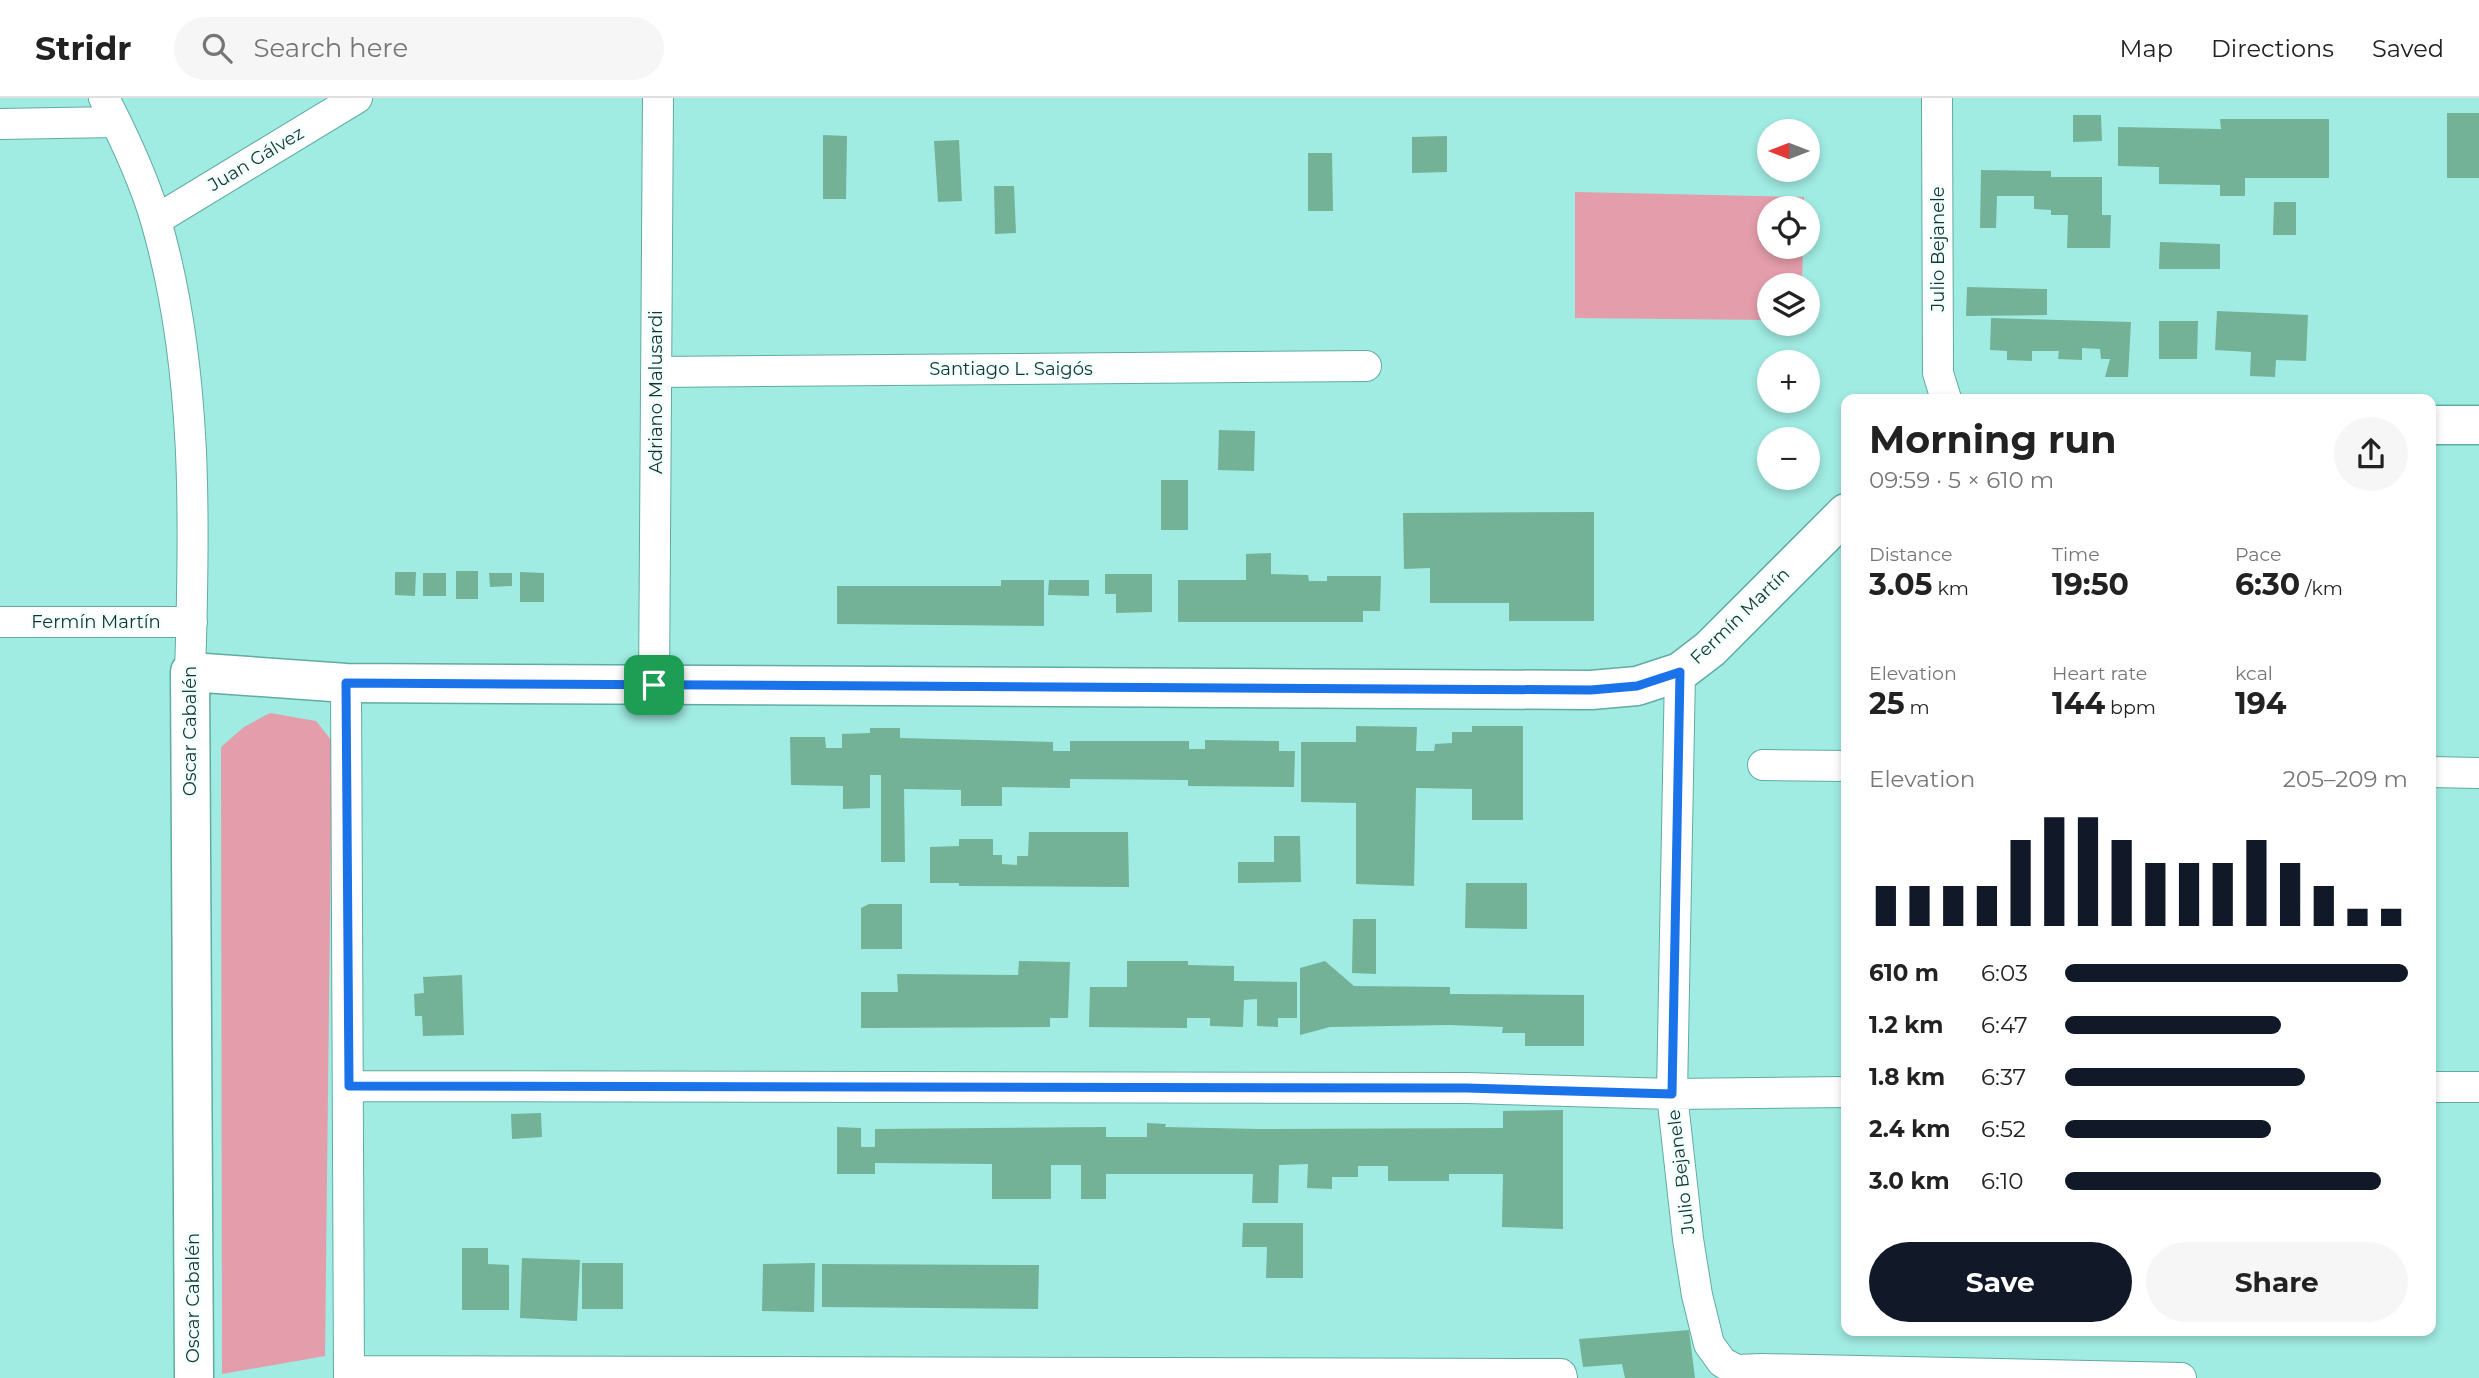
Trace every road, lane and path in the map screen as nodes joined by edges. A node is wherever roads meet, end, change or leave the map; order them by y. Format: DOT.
graph roads {
  1 [pos="358,98"];
  2 [pos="658,98"];
  3 [pos="1937,98"];
  4 [pos="110,110"];
  5 [pos="0,124"];
  6 [pos="156,220"];
  7 [pos="1366,366"];
  8 [pos="656,372"];
  9 [pos="1944,394"];
  10 [pos="2436,425"];
  11 [pos="2479,425"];
  12 [pos="1841,518"];
  13 [pos="0,622"];
  14 [pos="192,622"];
  15 [pos="190,672"];
  16 [pos="1680,672"];
  17 [pos="346,683"];
  18 [pos="654,685"];
  19 [pos="1763,765"];
  20 [pos="1841,766"];
  21 [pos="2436,772"];
  22 [pos="2479,772"];
  23 [pos="349,1086"];
  24 [pos="2436,1087"];
  25 [pos="2479,1087"];
  26 [pos="1841,1092"];
  27 [pos="1672,1094"];
  28 [pos="1764,1374"];
  29 [pos="349,1375"];
  30 [pos="690,1375"];
  31 [pos="998,1375"];
  32 [pos="1282,1376"];
  33 [pos="194,1378"];
  34 [pos="1562,1378"];
  35 [pos="2181,1378"];
  1 -- 6 [label="street, Juan Gálvez"];
  2 -- 8 [label="street, Adriano Malusardi"];
  3 -- 9 [label="street, Julio Bejanele"];
  4 -- 5 [label="street"];
  4 -- 6 [label="street, Oscar Cabalén"];
  6 -- 14 [label="street, Oscar Cabalén"];
  7 -- 8 [label="street, Santiago L. Saigós"];
  8 -- 18 [label="street, Adriano Malusardi"];
  10 -- 11 [label="main road"];
  12 -- 16 [label="main road, Fermín Martín"];
  13 -- 14 [label="street, Fermín Martín"];
  14 -- 15 [label="street, Oscar Cabalén"];
  15 -- 17 [label="main road, Fermín Martín"];
  15 -- 33 [label="main road, Oscar Cabalén"];
  16 -- 18 [label="main road, Fermín Martín"];
  16 -- 27 [label="street, Julio Bejanele"];
  17 -- 18 [label="main road, Fermín Martín"];
  17 -- 23 [label="street"];
  19 -- 20 [label="street"];
  21 -- 22 [label="street"];
  23 -- 27 [label="street"];
  23 -- 29 [label="street"];
  24 -- 25 [label="street"];
  26 -- 27 [label="street"];
  27 -- 28 [label="street, Julio Bejanele"];
  28 -- 35 [label="street, Julio Bejanele"];
  29 -- 30 [label="street"];
  30 -- 31 [label="street"];
  31 -- 32 [label="street"];
  32 -- 34 [label="street"];
}
